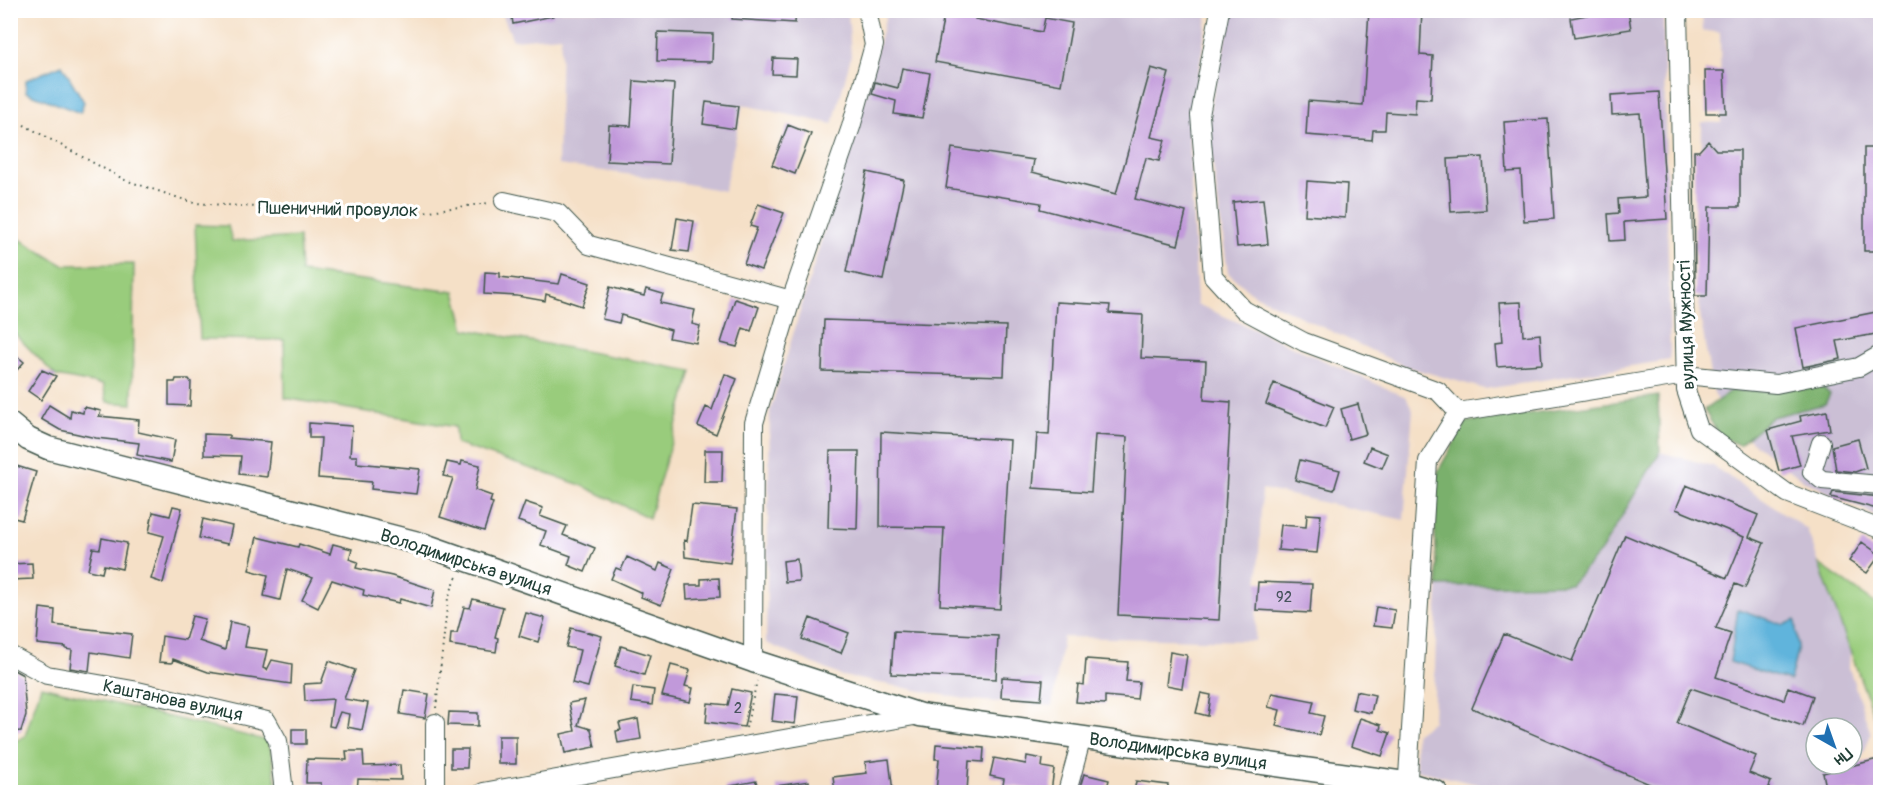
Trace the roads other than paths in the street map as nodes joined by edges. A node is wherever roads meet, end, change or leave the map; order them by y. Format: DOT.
graph roads {
  1 [pos="867,10"];
  2 [pos="1220,10"];
  3 [pos="1678,10"];
  4 [pos="504,201"];
  5 [pos="791,300"];
  6 [pos="1881,355"];
  7 [pos="1686,375"];
  8 [pos="1458,412"];
  9 [pos="10,424"];
  10 [pos="19,438"];
  11 [pos="1821,443"];
  12 [pos="1881,485"];
  13 [pos="1881,529"];
  14 [pos="10,655"];
  15 [pos="756,667"];
  16 [pos="920,715"];
  17 [pos="435,723"];
  18 [pos="1082,737"];
  19 [pos="1406,788"];
  20 [pos="284,792"];
  21 [pos="435,792"];
  22 [pos="483,792"];
  23 [pos="1067,792"];
  24 [pos="1436,792"];
  1 -- 5 [label="street"];
  2 -- 8 [label="street"];
  3 -- 7 [label="street, вулиця Мужності"];
  4 -- 5 [label="street"];
  5 -- 15 [label="street"];
  6 -- 7 [label="street"];
  7 -- 8 [label="street"];
  7 -- 13 [label="street, вулиця Мужності"];
  8 -- 19 [label="street"];
  9 -- 10 [label="main road, Володимирська вулиця"];
  10 -- 15 [label="main road, Володимирська вулиця"];
  11 -- 12 [label="street"];
  14 -- 20 [label="street, Каштанова вулиця"];
  15 -- 16 [label="main road, Володимирська вулиця"];
  16 -- 18 [label="main road, Володимирська вулиця"];
  16 -- 22 [label="street, Володимирська вулиця"];
  17 -- 21 [label="street"];
  18 -- 19 [label="main road, Володимирська вулиця"];
  18 -- 23 [label="street"];
  19 -- 24 [label="main road, Володимирська вулиця"];
}
